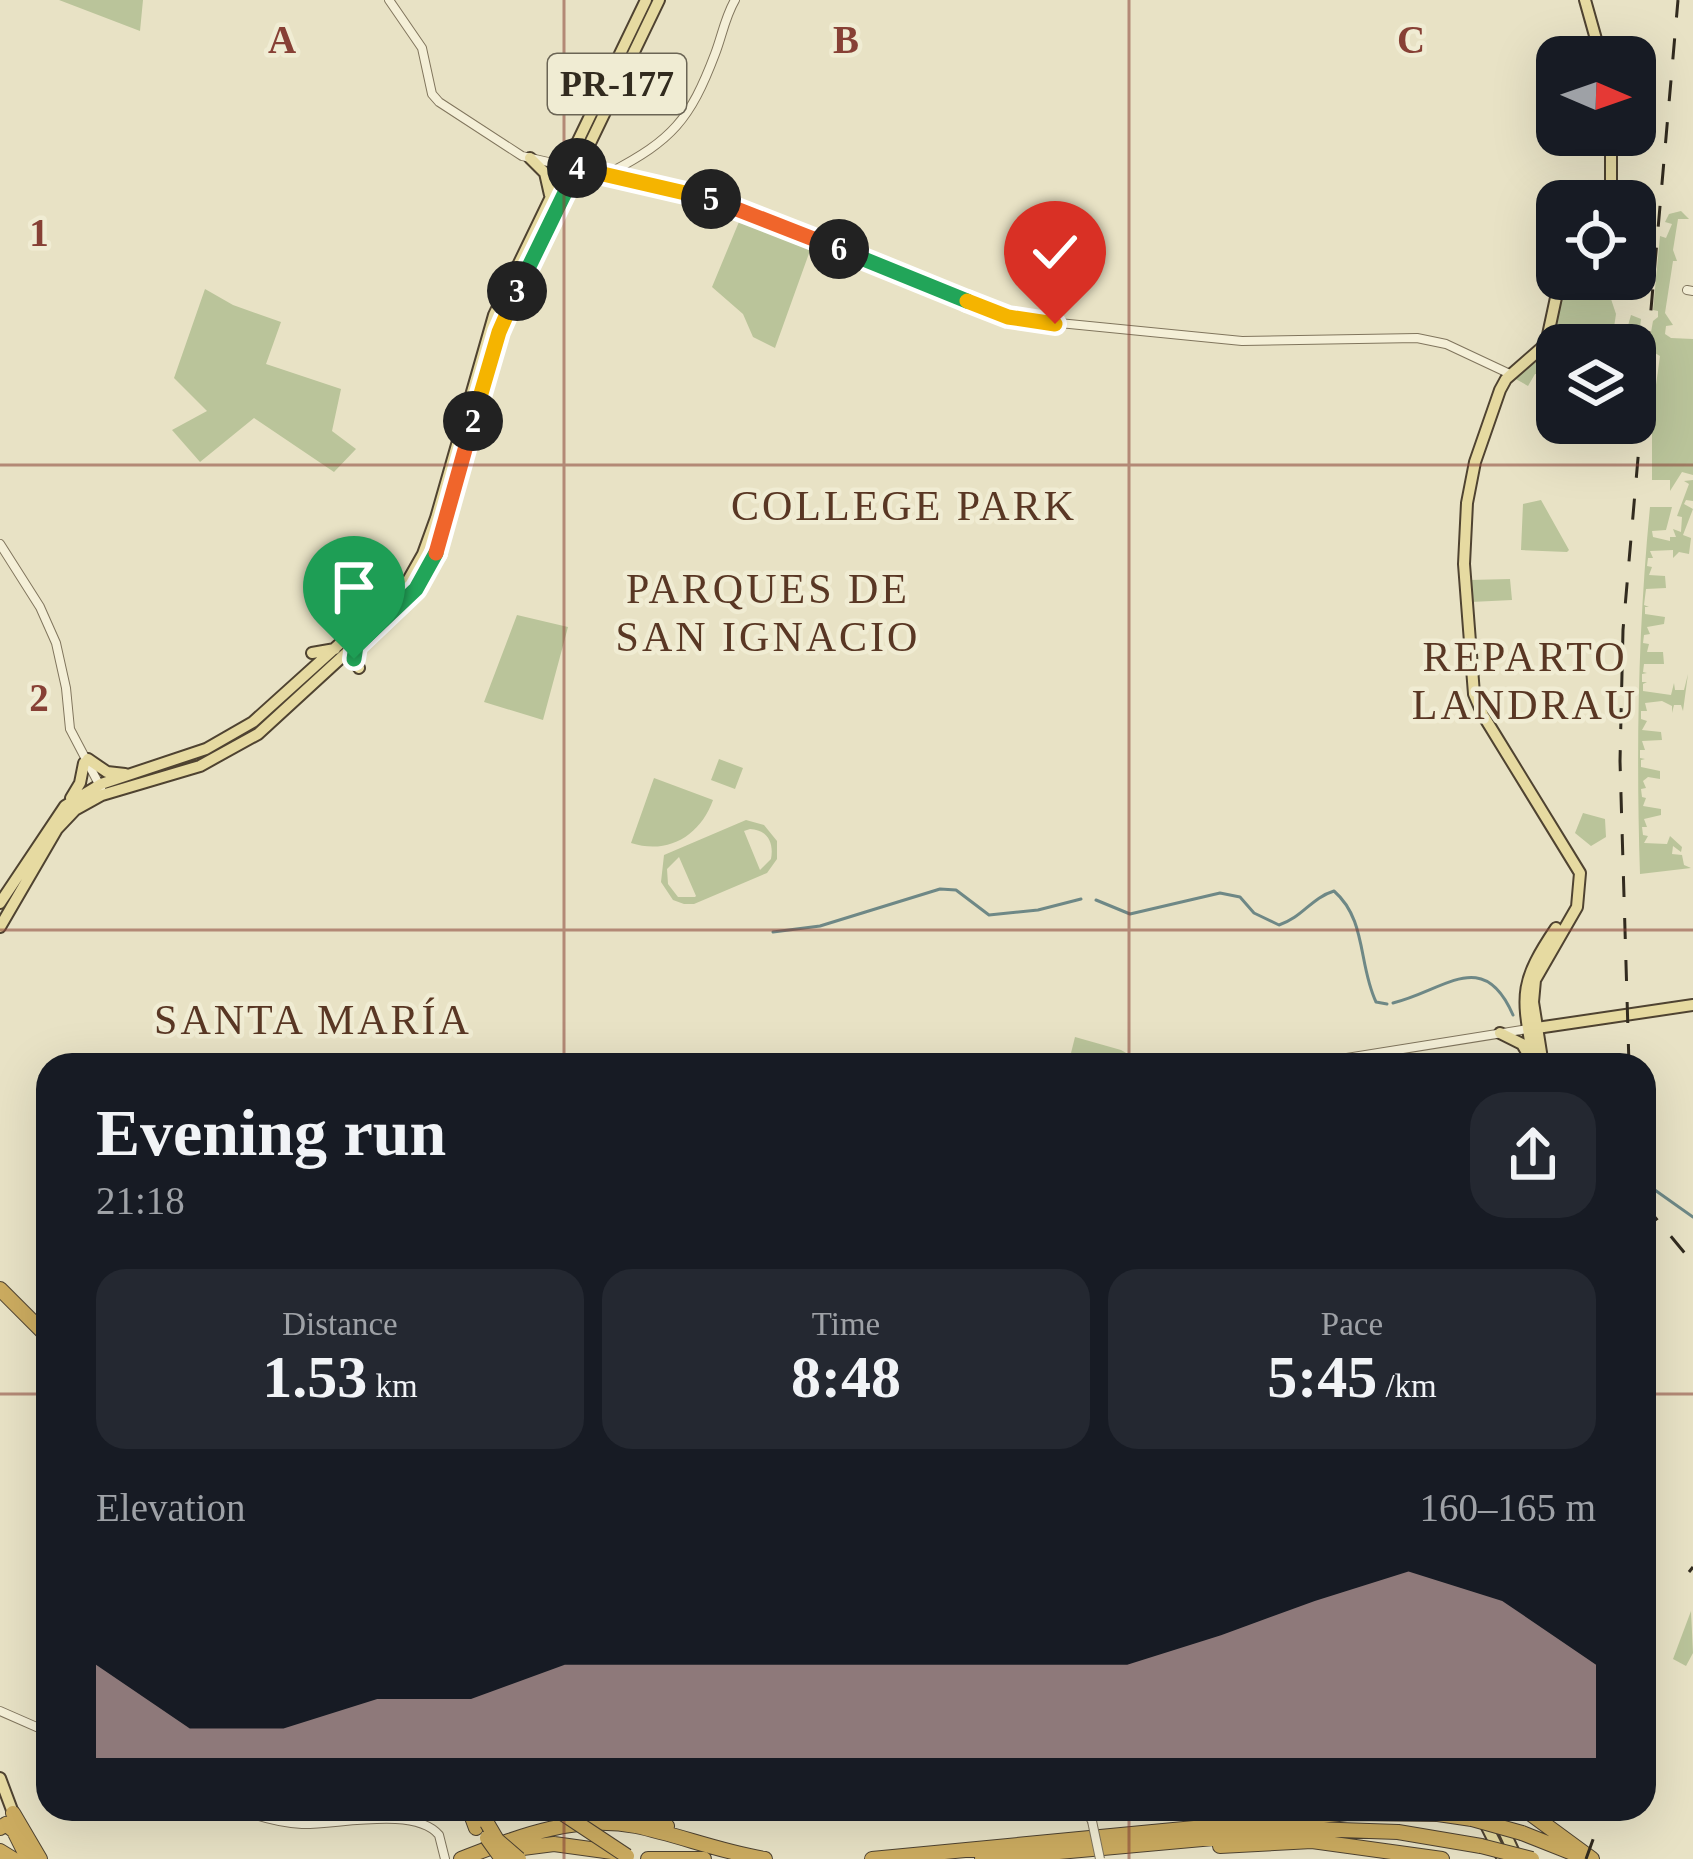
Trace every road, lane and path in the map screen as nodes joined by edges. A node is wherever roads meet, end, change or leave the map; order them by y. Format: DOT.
graph roads {
  1 [pos="389,0"];
  2 [pos="646,0"];
  3 [pos="658,0"];
  4 [pos="735,0"];
  5 [pos="1585,0"];
  6 [pos="1595,36"];
  7 [pos="586,148"];
  8 [pos="530,158"];
  9 [pos="571,167"];
  10 [pos="606,172"];
  11 [pos="550,197"];
  12 [pos="1555,300"];
  13 [pos="1511,375"];
  14 [pos="0,544"];
  15 [pos="356,646"];
  16 [pos="338,648"];
  17 [pos="312,652"];
  18 [pos="359,668"];
  19 [pos="86,761"];
  20 [pos="134,775"];
  21 [pos="99,788"];
  22 [pos="65,806"];
  23 [pos="1571,858"];
  24 [pos="0,904"];
  25 [pos="0,927"];
  26 [pos="1533,998"];
  27 [pos="1693,1006"];
  28 [pos="1565,1023"];
  29 [pos="1532,1028"];
  30 [pos="1500,1033"];
  31 [pos="1377,1053"];
  32 [pos="1528,1053"];
  33 [pos="1535,1053"];
  34 [pos="0,1297"];
  35 [pos="36,1330"];
  36 [pos="36,1331"];
  37 [pos="0,1711"];
  38 [pos="36,1727"];
  39 [pos="0,1778"];
  40 [pos="5,1818"];
  41 [pos="276,1821"];
  42 [pos="418,1821"];
  43 [pos="418,1821"];
  44 [pos="478,1821"];
  45 [pos="478,1821"];
  46 [pos="479,1821"];
  47 [pos="574,1821"];
  48 [pos="649,1821"];
  49 [pos="1092,1821"];
  50 [pos="1258,1821"];
  51 [pos="1537,1821"];
  52 [pos="1498,1834"];
  53 [pos="728,1850"];
  54 [pos="0,1851"];
  55 [pos="1585,1856"];
  56 [pos="629,1857"];
  57 [pos="27,1859"];
  58 [pos="446,1859"];
  59 [pos="463,1859"];
  60 [pos="489,1859"];
  61 [pos="502,1859"];
  62 [pos="519,1859"];
  63 [pos="648,1859"];
  64 [pos="704,1859"];
  65 [pos="765,1859"];
  66 [pos="872,1859"];
  67 [pos="982,1859"];
  68 [pos="1081,1859"];
  69 [pos="1100,1859"];
  70 [pos="1442,1859"];
  71 [pos="1503,1859"];
  72 [pos="1532,1859"];
  1 -- 8 [label="street"];
  2 -- 9 [label="main road, PR-177"];
  3 -- 7 [label="main road, PR-177"];
  4 -- 10 [label="street"];
  5 -- 6 [label="main road"];
  7 -- 9 [label="main road, PR-177"];
  7 -- 10 [label="main road"];
  8 -- 9 [label="street"];
  8 -- 11 [label="main road"];
  9 -- 10 [label="street"];
  9 -- 11 [label="main road, PR-177"];
  9 -- 15 [label="main road, PR-177"];
  10 -- 13 [label="street"];
  11 -- 16 [label="main road, PR-177"];
  12 -- 13 [label="main road"];
  13 -- 23 [label="main road"];
  14 -- 19 [label="street"];
  15 -- 18 [label="main road"];
  15 -- 21 [label="main road, PR-177"];
  16 -- 17 [label="main road"];
  16 -- 20 [label="main road, PR-177"];
  19 -- 20 [label="main road"];
  19 -- 21 [label="street"];
  19 -- 22 [label="main road"];
  20 -- 21 [label="main road, PR-177"];
  21 -- 22 [label="main road, PR-177"];
  21 -- 25 [label="main road, PR-177"];
  22 -- 24 [label="main road, PR-177"];
  23 -- 26 [label="main road"];
  23 -- 29 [label="main road"];
  26 -- 28 [label="main road"];
  26 -- 29 [label="main road"];
  27 -- 28 [label="main road"];
  28 -- 29 [label="main road"];
  29 -- 30 [label="street"];
  29 -- 33 [label="main road"];
  30 -- 31 [label="street"];
  30 -- 32 [label="main road"];
  34 -- 35 [label="highway"];
  34 -- 36 [label="highway"];
  37 -- 38 [label="street"];
  39 -- 40 [label="main road"];
  40 -- 57 [label="highway"];
  41 -- 42 [label="street"];
  43 -- 58 [label="street"];
  44 -- 60 [label="highway, bridge"];
  45 -- 61 [label="highway, bridge"];
  46 -- 62 [label="highway, bridge"];
  47 -- 56 [label="highway, bridge"];
  48 -- 53 [label="highway"];
  49 -- 69 [label="street, bridge"];
  50 -- 66 [label="highway"];
  51 -- 55 [label="highway"];
  52 -- 55 [label="highway, bridge"];
  52 -- 67 [label="highway"];
  52 -- 71 [label="main road"];
  52 -- 72 [label="highway, bridge"];
  53 -- 59 [label="highway"];
  53 -- 65 [label="highway"];
  54 -- 57 [label="highway"];
  56 -- 59 [label="highway"];
  63 -- 64 [label="highway"];
  68 -- 70 [label="highway"];
}
